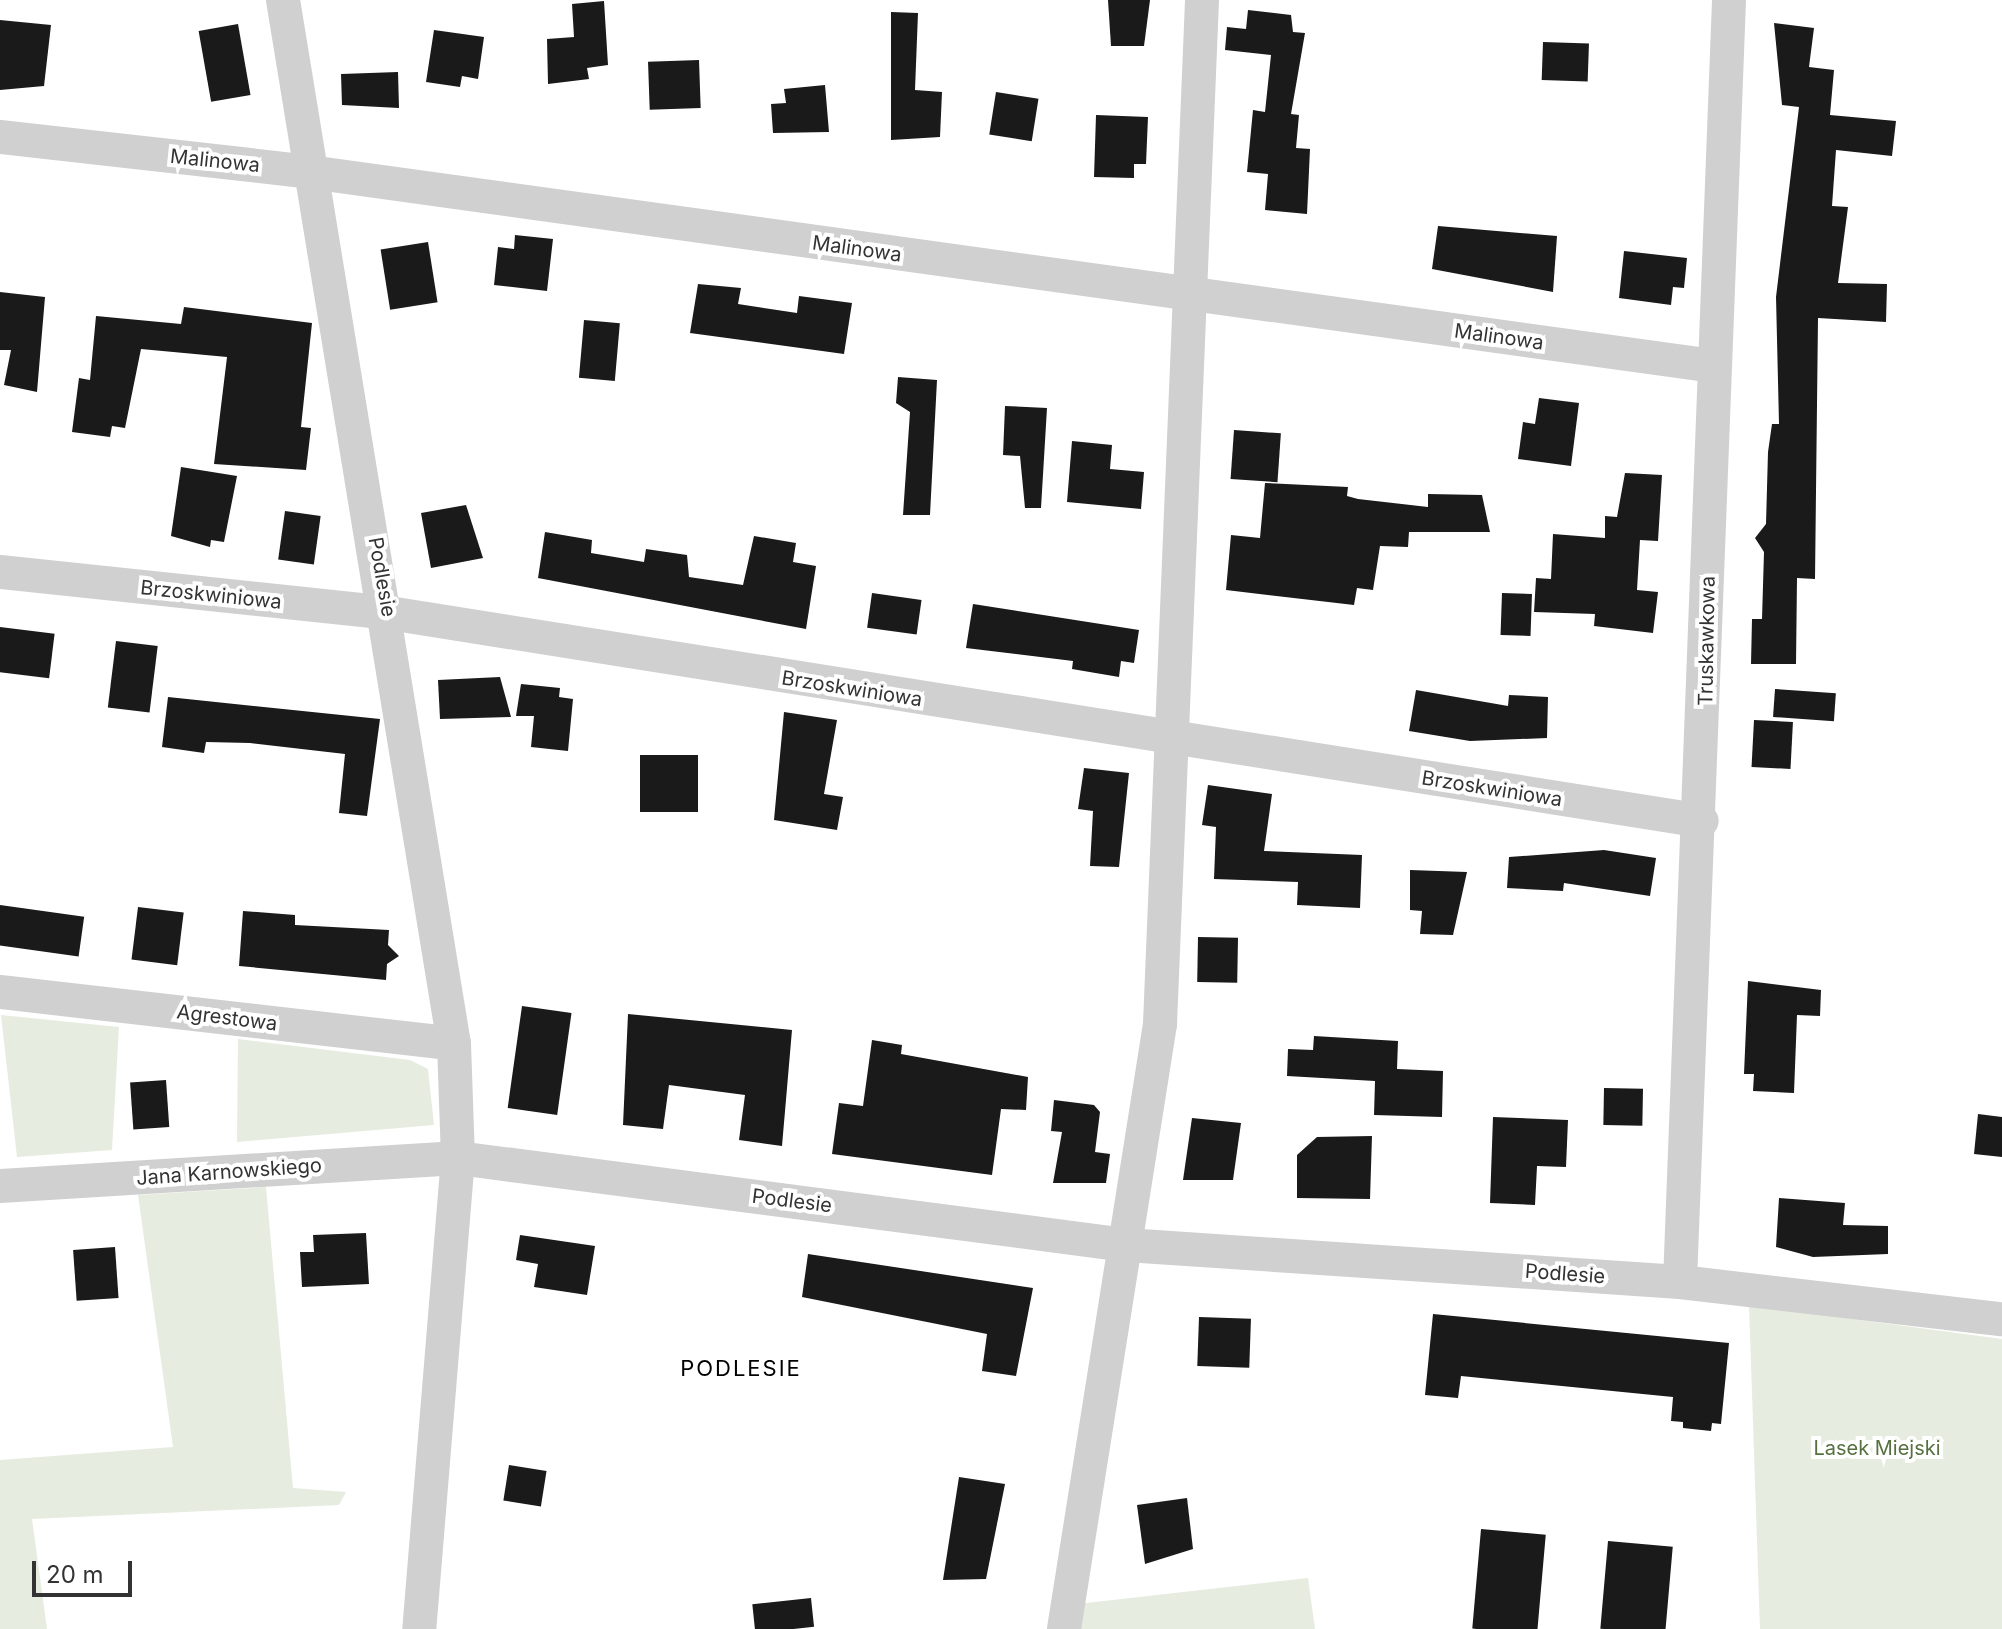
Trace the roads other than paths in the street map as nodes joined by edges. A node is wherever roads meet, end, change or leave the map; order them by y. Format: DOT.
graph roads {
  1 [pos="283,0"];
  2 [pos="1202,0"];
  3 [pos="1729,0"];
  4 [pos="0,137"];
  5 [pos="310,172"];
  6 [pos="1191,296"];
  7 [pos="1714,366"];
  8 [pos="0,572"];
  9 [pos="389,613"];
  10 [pos="1177,742"];
  11 [pos="1702,821"];
  12 [pos="0,992"];
  13 [pos="454,1044"];
  14 [pos="458,1158"];
  15 [pos="0,1186"];
  16 [pos="1126,1245"];
  17 [pos="1680,1282"];
  18 [pos="2002,1319"];
  19 [pos="419,1629"];
  20 [pos="1064,1629"];
  1 -- 5 [label="street, Podlesie"];
  2 -- 6 [label="street"];
  3 -- 7 [label="street, Truskawkowa"];
  4 -- 5 [label="street, Malinowa"];
  5 -- 6 [label="street, Malinowa"];
  5 -- 9 [label="street, Podlesie"];
  6 -- 7 [label="street, Malinowa"];
  6 -- 10 [label="street"];
  7 -- 11 [label="street, Truskawkowa"];
  8 -- 9 [label="street, Brzoskwiniowa"];
  9 -- 10 [label="street, Brzoskwiniowa"];
  9 -- 13 [label="street, Podlesie"];
  10 -- 11 [label="street, Brzoskwiniowa"];
  10 -- 16 [label="street"];
  11 -- 17 [label="street, Truskawkowa"];
  12 -- 13 [label="street, Agrestowa"];
  13 -- 14 [label="street, Podlesie"];
  14 -- 15 [label="street, Jana Karnowskiego"];
  14 -- 16 [label="street, Podlesie"];
  14 -- 19 [label="street, Podlesie"];
  16 -- 17 [label="street, Podlesie"];
  16 -- 20 [label="street"];
  17 -- 18 [label="street, Podlesie"];
}
